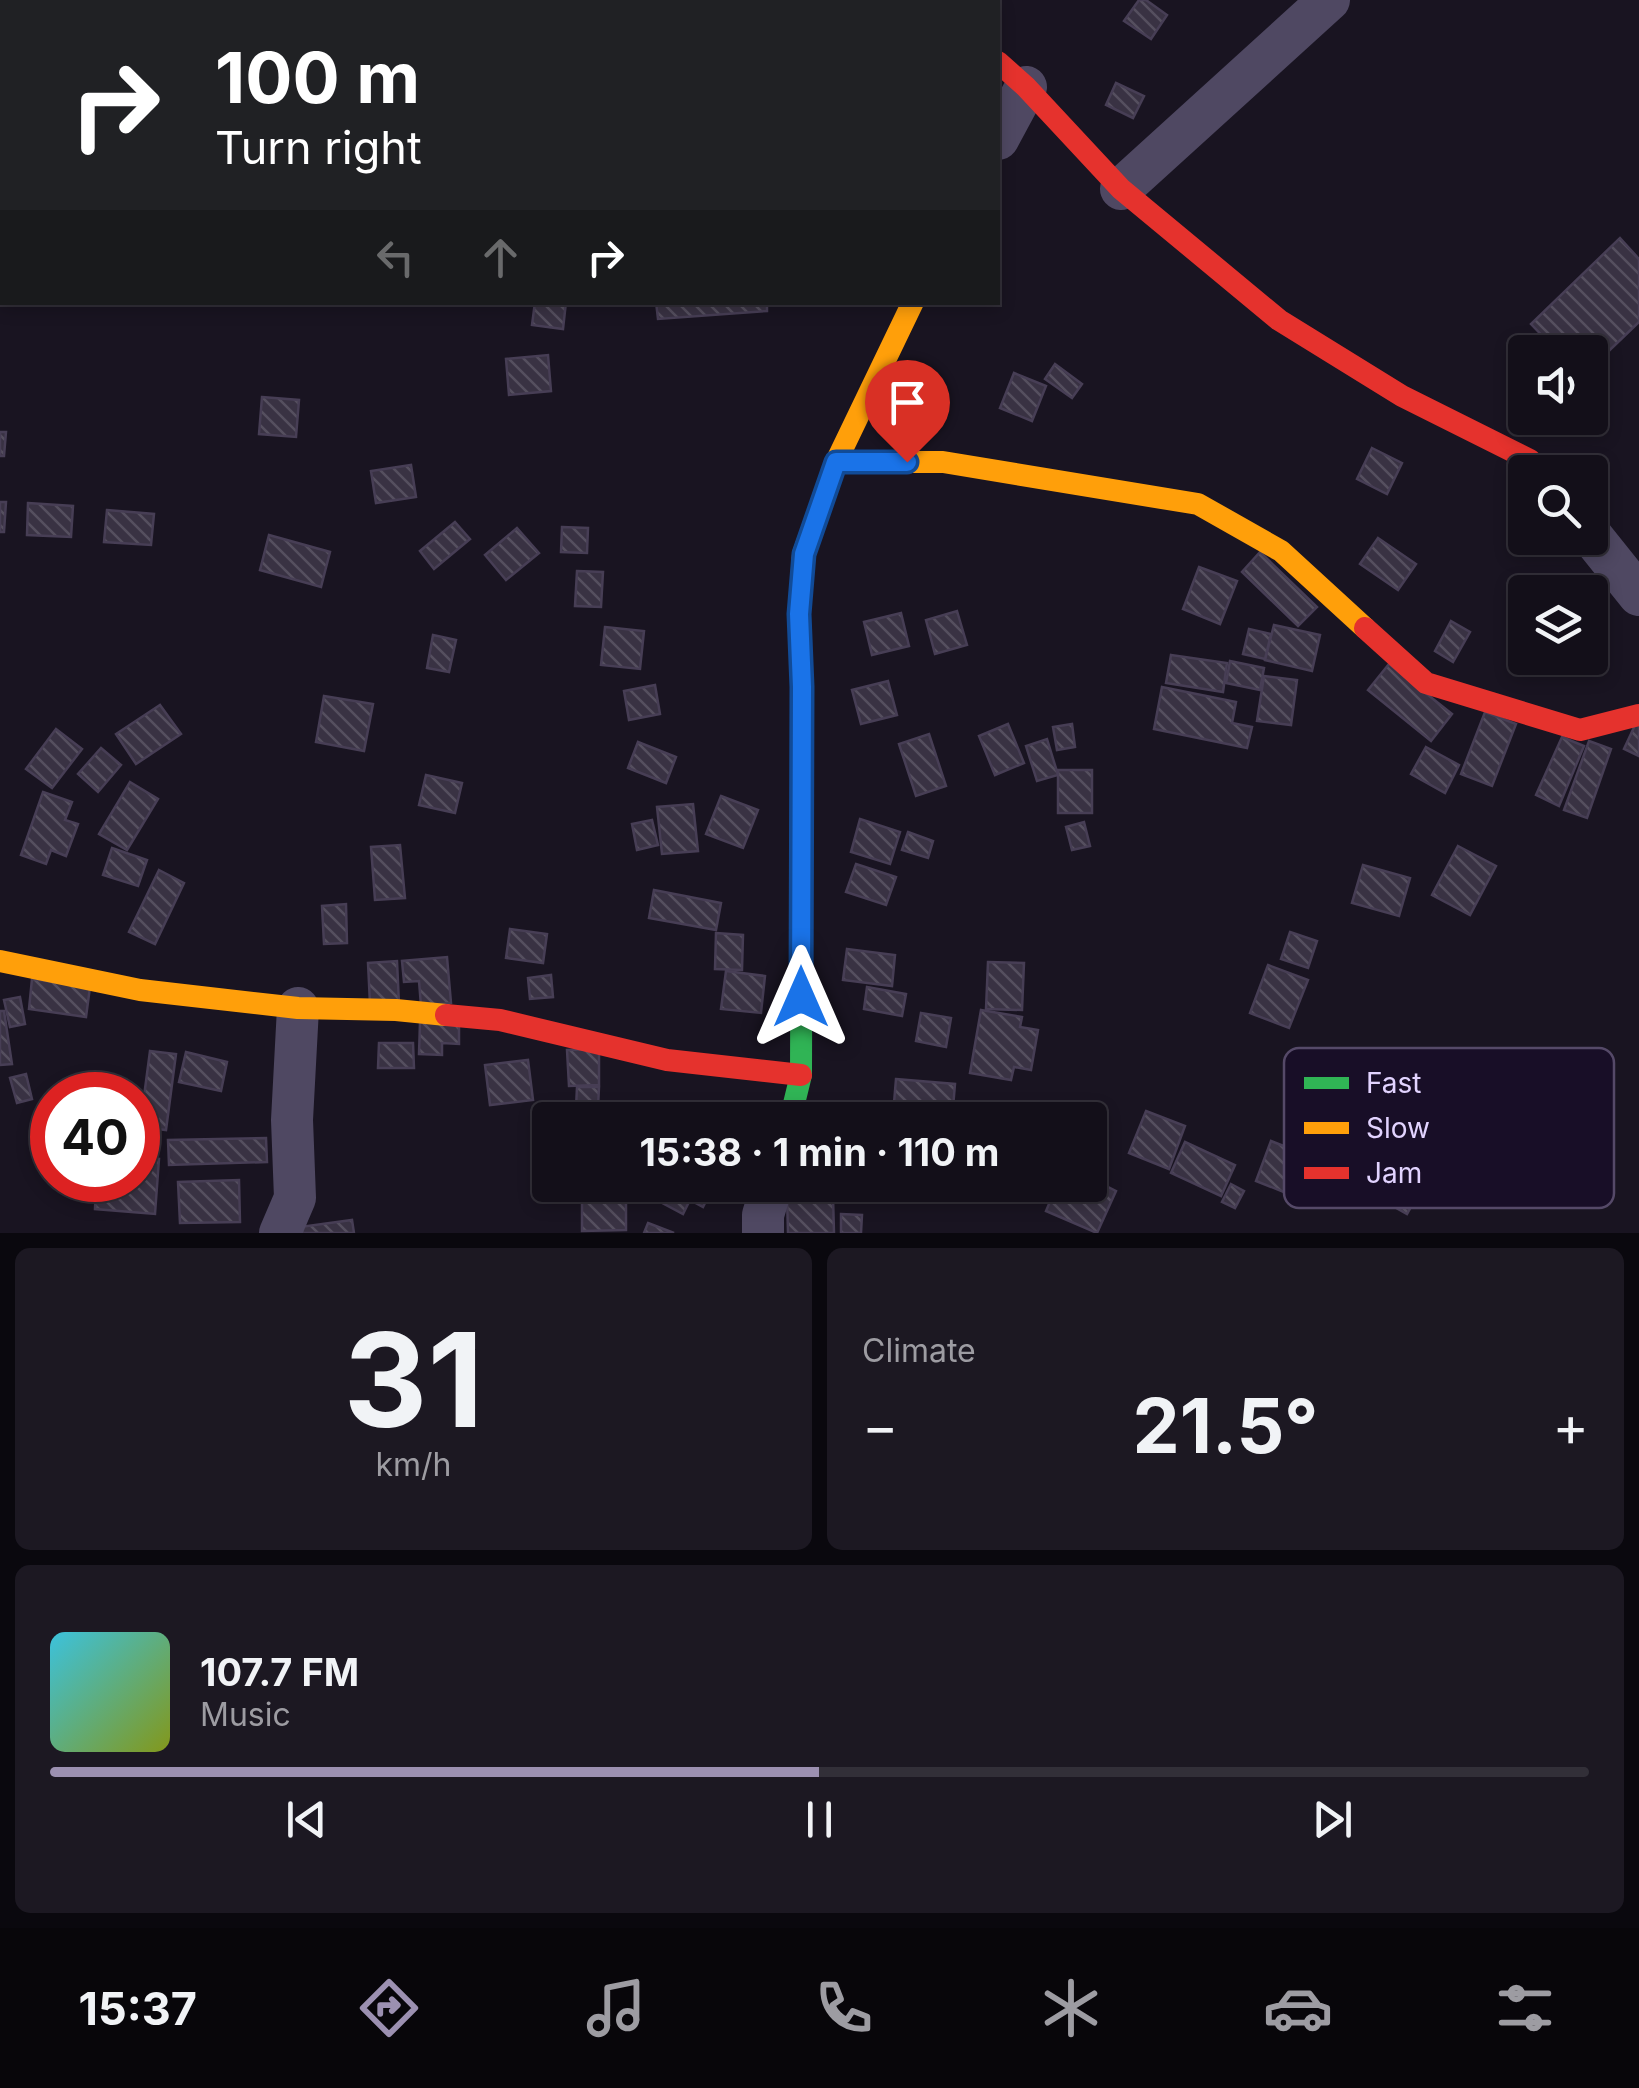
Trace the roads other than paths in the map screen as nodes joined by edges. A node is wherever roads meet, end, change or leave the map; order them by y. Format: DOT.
graph roads {
  1 [pos="1329,0"];
  2 [pos="1012,75"];
  3 [pos="1000,130"];
  4 [pos="1121,189"];
  5 [pos="913,305"];
  6 [pos="1520,455"];
  7 [pos="836,462"];
  8 [pos="1607,555"];
  9 [pos="1639,595"];
  10 [pos="1639,716"];
  11 [pos="0,960"];
  12 [pos="298,1008"];
  13 [pos="801,1075"];
  14 [pos="794,1102"];
  15 [pos="766,1202"];
  16 [pos="280,1233"];
  17 [pos="763,1233"];
  1 -- 4 [label="street"];
  2 -- 3 [label="street"];
  2 -- 4 [label="street"];
  4 -- 6 [label="street"];
  5 -- 7 [label="street"];
  7 -- 10 [label="street"];
  7 -- 13 [label="street"];
  8 -- 9 [label="street"];
  11 -- 12 [label="street"];
  12 -- 13 [label="street"];
  12 -- 16 [label="street"];
  13 -- 14 [label="street"];
  15 -- 17 [label="street"];
}
